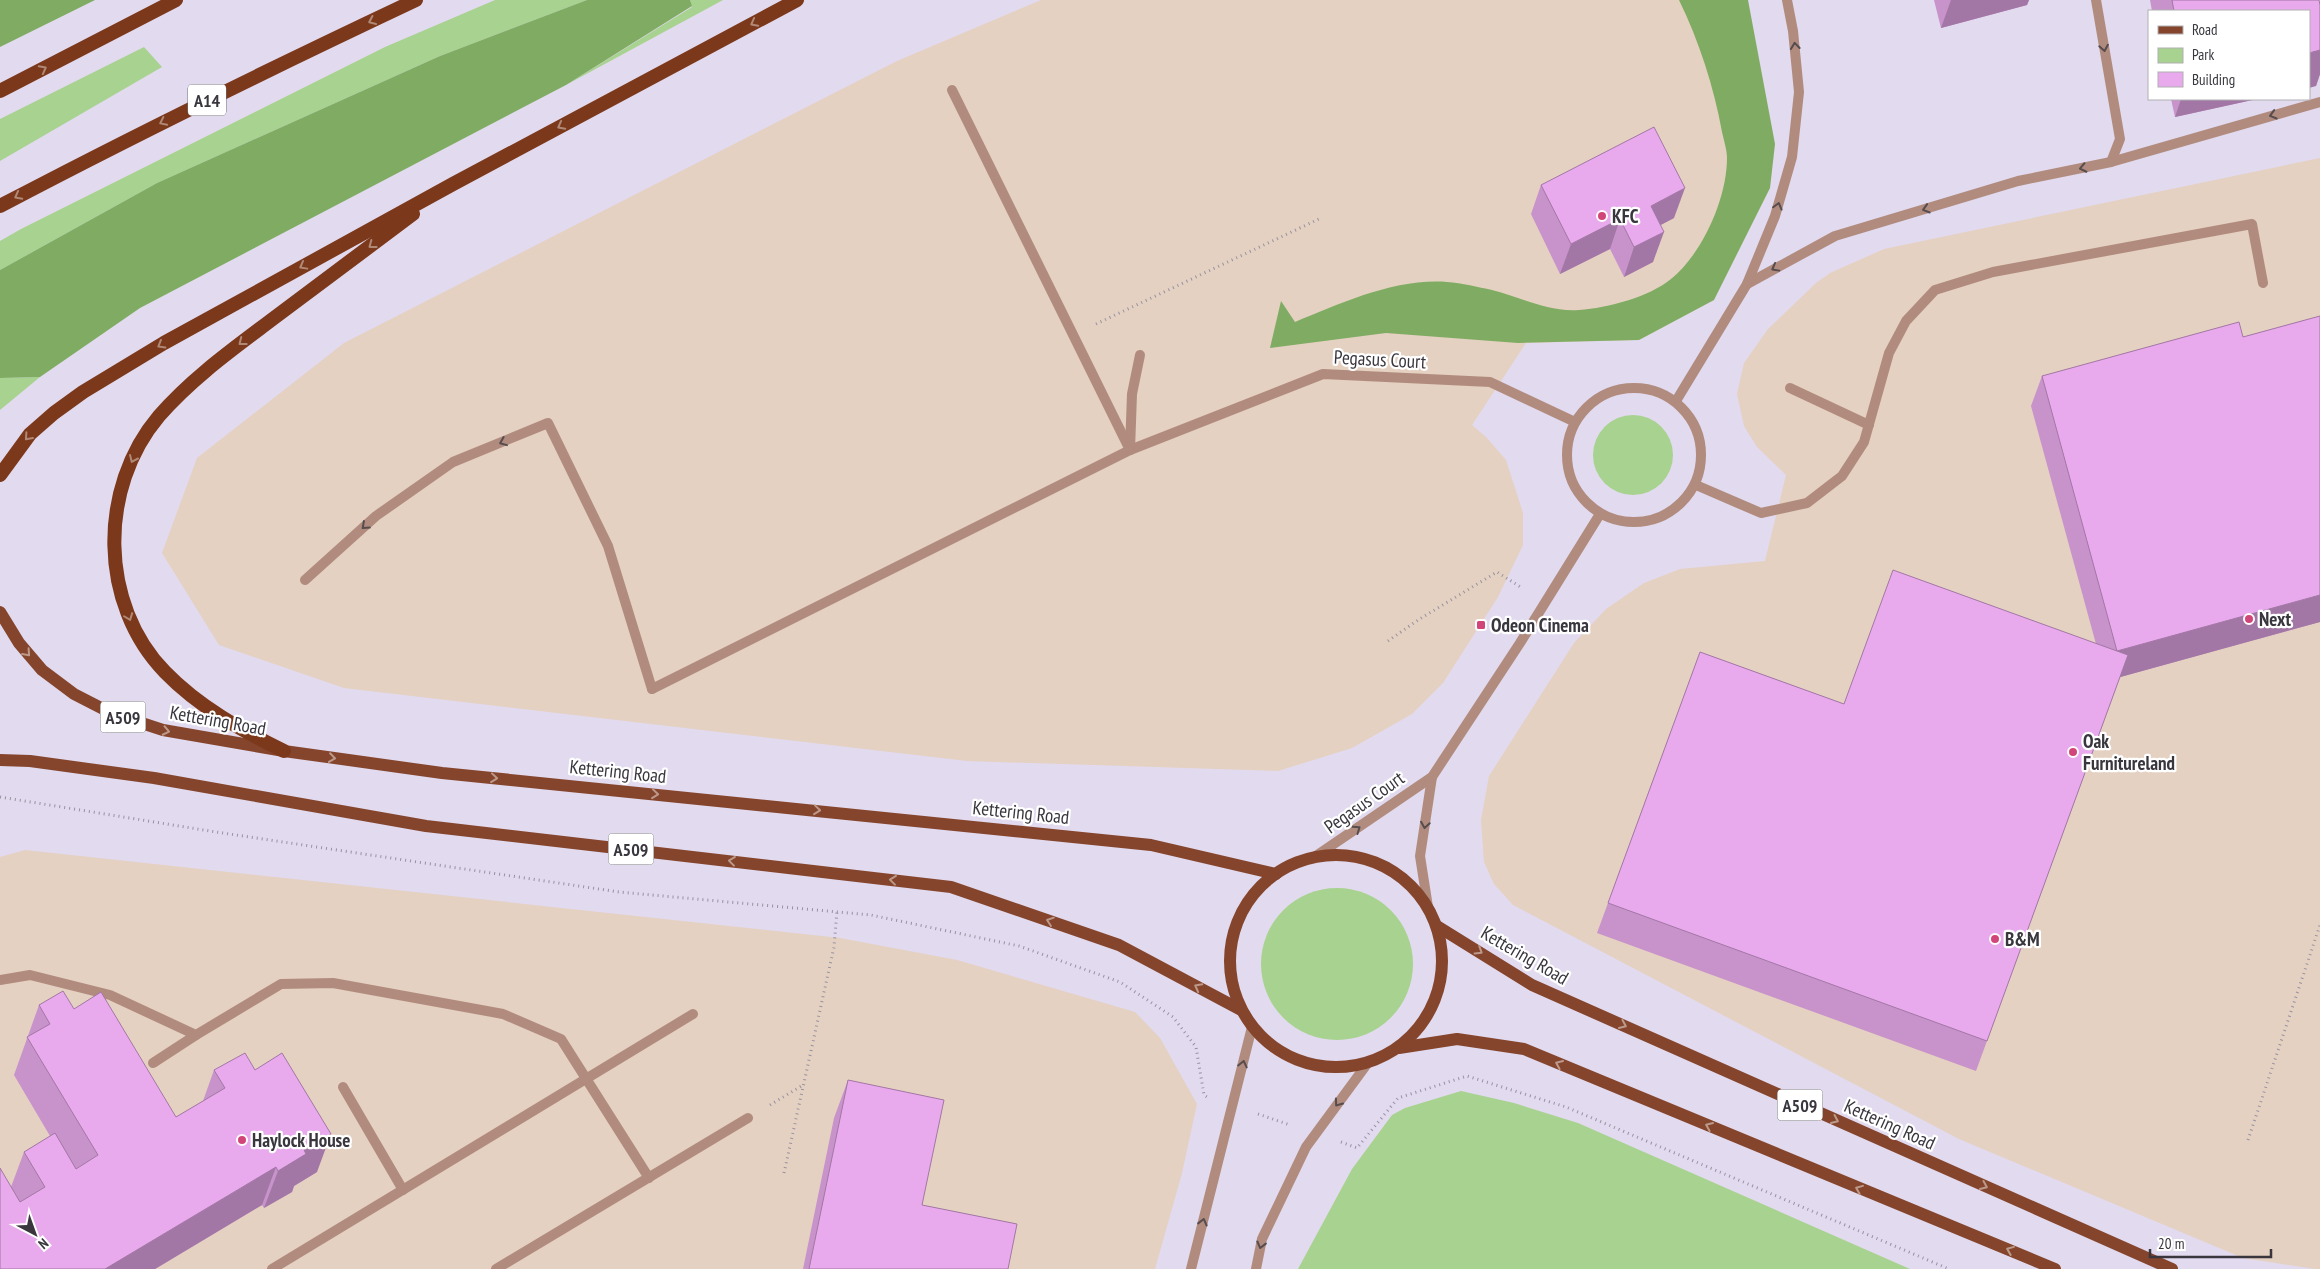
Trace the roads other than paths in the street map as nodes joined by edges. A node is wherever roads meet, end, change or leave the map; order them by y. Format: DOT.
graph roads {
  1 [pos="176,0"];
  2 [pos="416,0"];
  3 [pos="797,0"];
  4 [pos="1787,0"];
  5 [pos="2096,0"];
  6 [pos="952,90"];
  7 [pos="0,91"];
  8 [pos="2320,102"];
  9 [pos="2111,162"];
  10 [pos="454,184"];
  11 [pos="0,206"];
  12 [pos="2263,283"];
  13 [pos="1747,284"];
  14 [pos="1140,355"];
  15 [pos="1790,388"];
  16 [pos="1676,401"];
  17 [pos="1575,422"];
  18 [pos="1869,424"];
  19 [pos="1130,450"];
  20 [pos="0,475"];
  21 [pos="1696,485"];
  22 [pos="1600,514"];
  23 [pos="305,580"];
  24 [pos="0,612"];
  25 [pos="284,751"];
  26 [pos="0,760"];
  27 [pos="1432,776"];
  28 [pos="1316,856"];
  29 [pos="1276,874"];
  30 [pos="1428,907"];
  31 [pos="1437,926"];
  32 [pos="0,980"];
  33 [pos="1241,1010"];
  34 [pos="692,1014"];
  35 [pos="1252,1027"];
  36 [pos="196,1035"];
  37 [pos="1399,1048"];
  38 [pos="153,1063"];
  39 [pos="1367,1064"];
  40 [pos="587,1079"];
  41 [pos="343,1087"];
  42 [pos="748,1118"];
  43 [pos="648,1178"];
  44 [pos="403,1190"];
  45 [pos="272,1269"];
  46 [pos="496,1269"];
  47 [pos="1191,1269"];
  48 [pos="1256,1269"];
  49 [pos="2055,1269"];
  50 [pos="2172,1269"];
  7 -- 1 [label="highway, one-way"];
  2 -- 11 [label="highway, A14, one-way"];
  3 -- 10 [label="highway, one-way"];
  13 -- 4 [label="street, one-way"];
  5 -- 9 [label="street, one-way"];
  6 -- 19 [label="street"];
  8 -- 9 [label="street, one-way"];
  9 -- 13 [label="street, one-way"];
  10 -- 20 [label="highway, one-way"];
  10 -- 25 [label="highway, one-way"];
  12 -- 18 [label="street"];
  13 -- 16 [label="street"];
  14 -- 19 [label="street"];
  15 -- 18 [label="street"];
  16 -- 17 [label="street"];
  16 -- 21 [label="street"];
  17 -- 19 [label="street, Pegasus Court"];
  17 -- 22 [label="street"];
  18 -- 21 [label="street"];
  19 -- 23 [label="street, Pegasus Court, one-way"];
  21 -- 22 [label="street"];
  22 -- 27 [label="street, Pegasus Court"];
  24 -- 25 [label="main road, Kettering Road / A509, one-way"];
  25 -- 29 [label="main road, Kettering Road / A509, one-way"];
  33 -- 26 [label="main road, A509, one-way"];
  28 -- 27 [label="street, Pegasus Court, one-way"];
  27 -- 30 [label="street, Pegasus Court, one-way"];
  28 -- 29 [label="main road"];
  28 -- 30 [label="main road"];
  29 -- 33 [label="main road"];
  30 -- 31 [label="main road"];
  31 -- 37 [label="main road"];
  31 -- 50 [label="main road, Kettering Road / A509, one-way"];
  32 -- 36 [label="street"];
  33 -- 35 [label="main road"];
  34 -- 40 [label="street"];
  35 -- 39 [label="main road"];
  47 -- 35 [label="street, one-way"];
  36 -- 38 [label="street"];
  36 -- 40 [label="street"];
  37 -- 39 [label="main road"];
  49 -- 37 [label="main road, one-way"];
  39 -- 48 [label="street, one-way"];
  40 -- 43 [label="street"];
  40 -- 44 [label="street"];
  41 -- 44 [label="street"];
  42 -- 43 [label="street"];
  43 -- 46 [label="street"];
  44 -- 45 [label="street"];
}
